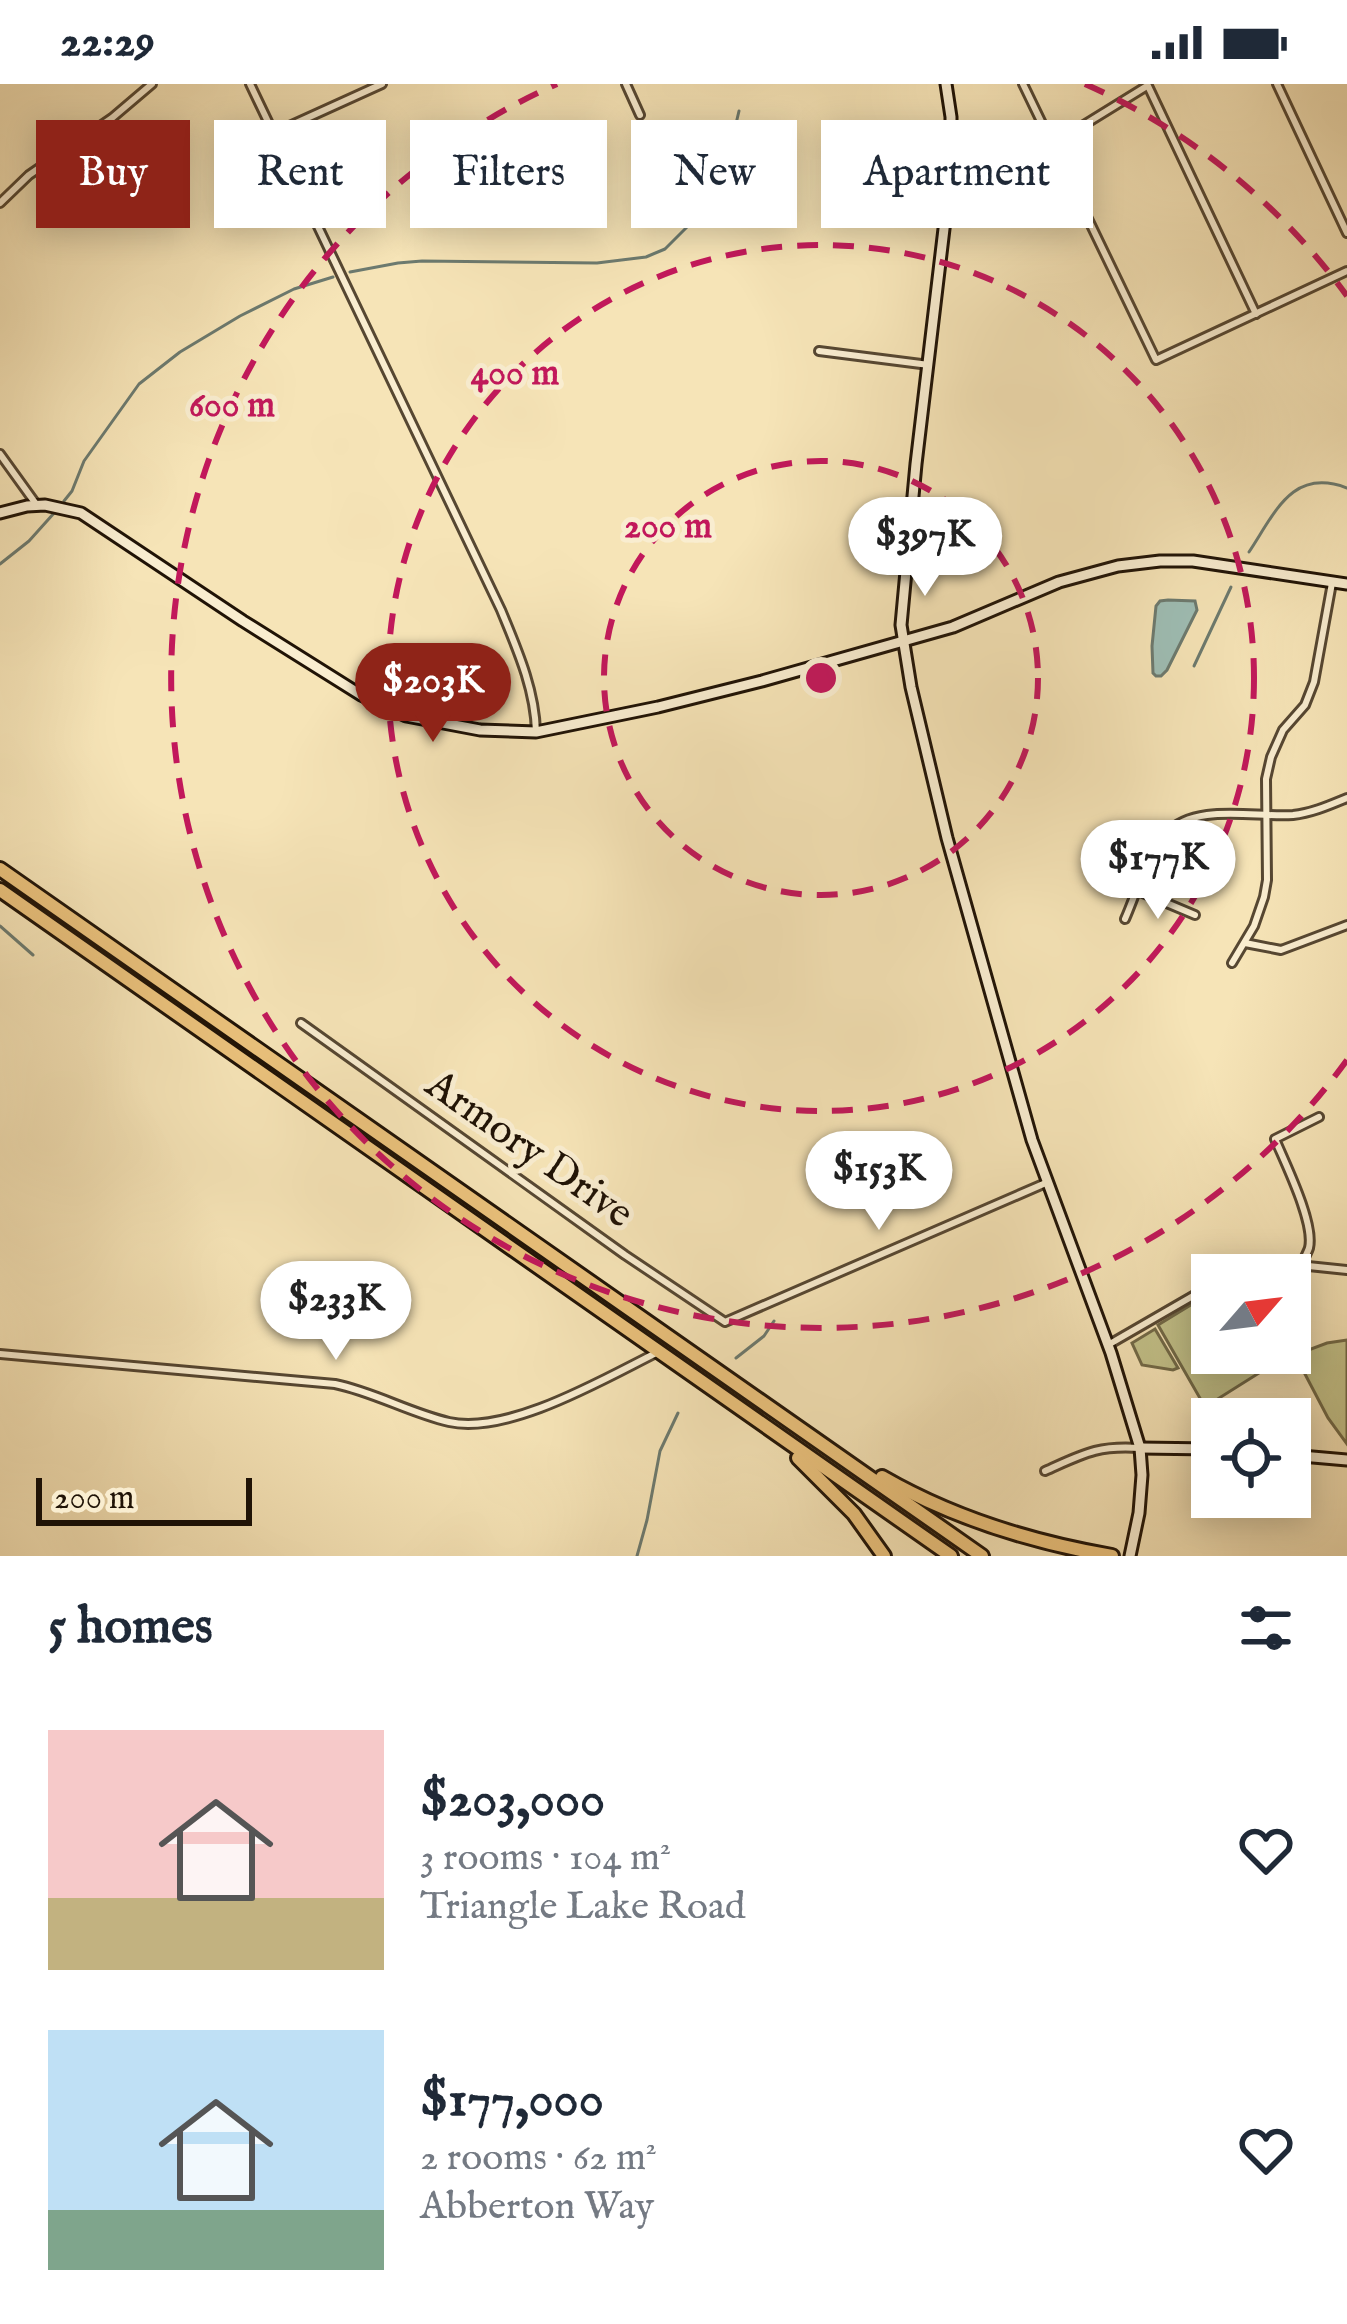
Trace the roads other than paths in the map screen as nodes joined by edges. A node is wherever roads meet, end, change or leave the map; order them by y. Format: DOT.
graph roads {
  1 [pos="152,84"];
  2 [pos="250,84"];
  3 [pos="382,84"];
  4 [pos="626,84"];
  5 [pos="946,84"];
  6 [pos="1023,84"];
  7 [pos="1276,84"];
  8 [pos="1149,85"];
  9 [pos="640,115"];
  10 [pos="268,120"];
  11 [pos="303,120"];
  12 [pos="1041,120"];
  13 [pos="1093,120"];
  14 [pos="0,203"];
  15 [pos="319,228"];
  16 [pos="1093,228"];
  17 [pos="1347,232"];
  18 [pos="1347,271"];
  19 [pos="1256,314"];
  20 [pos="819,351"];
  21 [pos="928,365"];
  22 [pos="0,454"];
  23 [pos="37,505"];
  24 [pos="0,513"];
  25 [pos="1332,583"];
  26 [pos="1347,584"];
  27 [pos="903,643"];
  28 [pos="536,732"];
  29 [pos="1347,798"];
  30 [pos="1266,814"];
  31 [pos="0,869"];
  32 [pos="0,890"];
  33 [pos="1138,891"];
  34 [pos="1195,915"];
  35 [pos="1125,919"];
  36 [pos="1347,925"];
  37 [pos="1245,943"];
  38 [pos="1232,964"];
  39 [pos="301,1023"];
  40 [pos="1319,1118"];
  41 [pos="1048,1182"];
  42 [pos="1306,1254"];
  43 [pos="1311,1267"];
  44 [pos="1347,1270"];
  45 [pos="1191,1297"];
  46 [pos="1108,1345"];
  47 [pos="659,1352"];
  48 [pos="0,1354"];
  49 [pos="737,1407"];
  50 [pos="807,1433"];
  51 [pos="1140,1448"];
  52 [pos="1191,1449"];
  53 [pos="1311,1457"];
  54 [pos="1347,1460"];
  55 [pos="1045,1471"];
  56 [pos="884,1556"];
  57 [pos="951,1556"];
  58 [pos="982,1556"];
  59 [pos="1112,1556"];
  60 [pos="1130,1556"];
  1 -- 14 [label="street"];
  2 -- 10 [label="street"];
  3 -- 11 [label="street"];
  4 -- 9 [label="street"];
  5 -- 21 [label="street"];
  6 -- 12 [label="street"];
  7 -- 17 [label="street"];
  8 -- 13 [label="street"];
  8 -- 19 [label="street"];
  15 -- 28 [label="street"];
  16 -- 19 [label="street"];
  18 -- 19 [label="street"];
  20 -- 21 [label="street"];
  21 -- 27 [label="street"];
  22 -- 23 [label="street"];
  23 -- 24 [label="street"];
  23 -- 28 [label="street"];
  25 -- 26 [label="street"];
  25 -- 27 [label="street"];
  25 -- 30 [label="street"];
  27 -- 28 [label="street"];
  27 -- 41 [label="street"];
  29 -- 30 [label="street"];
  30 -- 33 [label="street"];
  30 -- 37 [label="street"];
  31 -- 50 [label="highway"];
  32 -- 47 [label="highway"];
  33 -- 34 [label="street"];
  33 -- 35 [label="street"];
  36 -- 37 [label="street"];
  37 -- 38 [label="street"];
  39 -- 41 [label="street, Armory Drive"];
  40 -- 42 [label="street"];
  41 -- 46 [label="street"];
  43 -- 44 [label="street"];
  45 -- 46 [label="street"];
  46 -- 51 [label="street"];
  47 -- 48 [label="street"];
  47 -- 49 [label="highway"];
  49 -- 56 [label="highway"];
  49 -- 57 [label="highway"];
  50 -- 58 [label="highway"];
  50 -- 59 [label="highway"];
  51 -- 52 [label="street"];
  51 -- 55 [label="street"];
  51 -- 60 [label="street"];
  53 -- 54 [label="street"];
}
